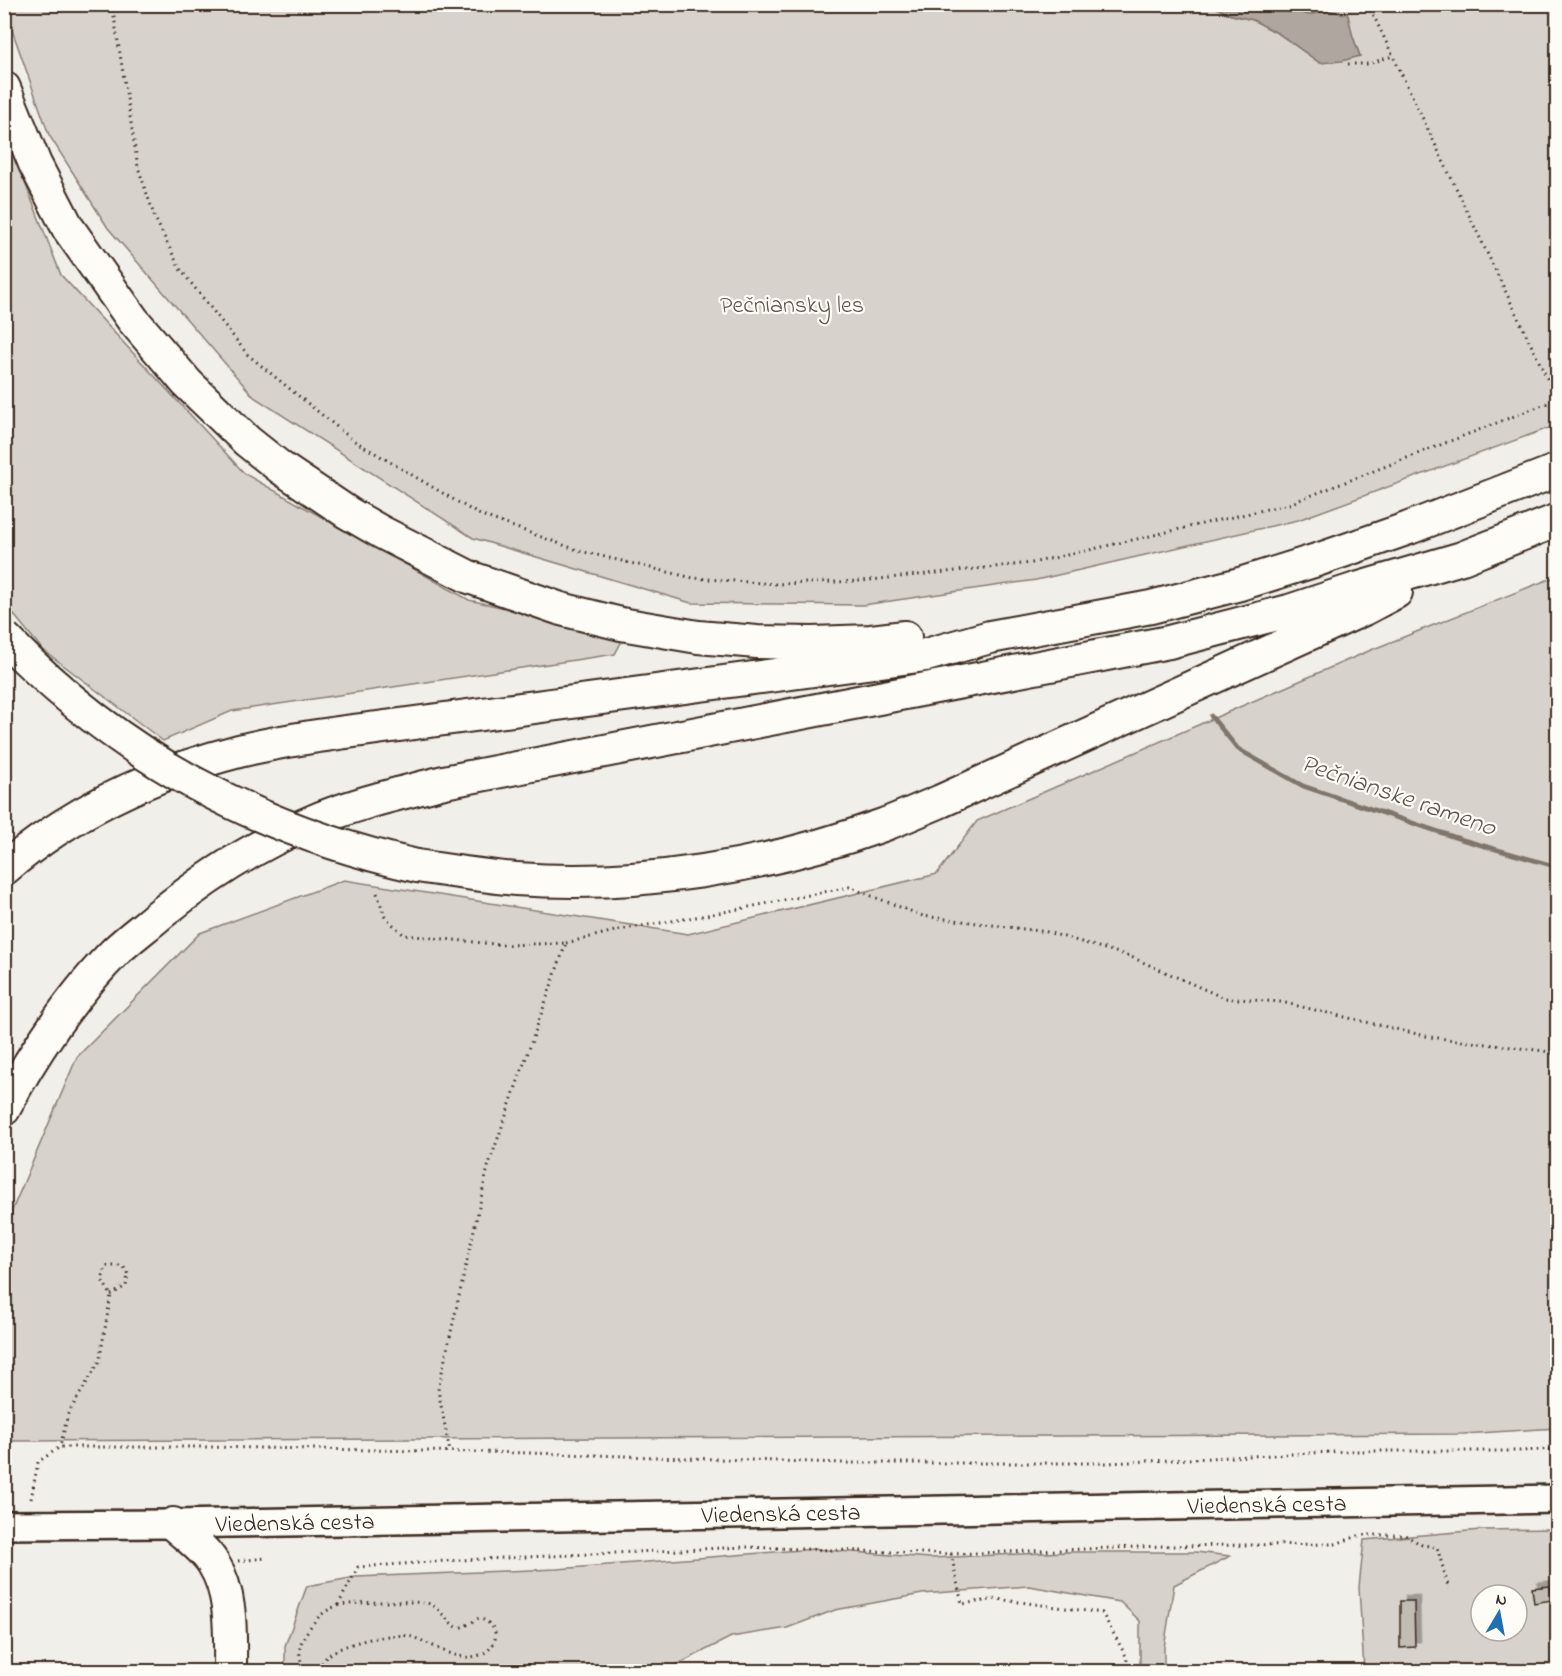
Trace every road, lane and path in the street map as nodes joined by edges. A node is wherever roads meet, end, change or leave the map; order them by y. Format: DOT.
graph roads {
  1 [pos="111,4"];
  2 [pos="1368,4"];
  3 [pos="1393,56"];
  4 [pos="1348,64"];
  5 [pos="4,88"];
  6 [pos="1557,399"];
  7 [pos="1557,470"];
  8 [pos="1557,520"];
  9 [pos="1462,558"];
  10 [pos="4,637"];
  11 [pos="990,637"];
  12 [pos="4,869"];
  13 [pos="377,893"];
  14 [pos="566,943"];
  15 [pos="1557,1055"];
  16 [pos="4,1109"];
  17 [pos="111,1295"];
  18 [pos="60,1447"];
  19 [pos="1557,1449"];
  20 [pos="450,1452"];
  21 [pos="31,1499"];
  22 [pos="1557,1499"];
  23 [pos="173,1524"];
  24 [pos="4,1525"];
  25 [pos="951,1554"];
  26 [pos="1449,1589"];
  27 [pos="338,1605"];
  28 [pos="230,1671"];
  29 [pos="304,1671"];
  30 [pos="319,1671"];
  31 [pos="1126,1671"];
  1 -- 6 [label="path"];
  2 -- 3 [label="path"];
  3 -- 4 [label="path"];
  3 -- 6 [label="path"];
  5 -- 11 [label="highway"];
  7 -- 11 [label="highway"];
  8 -- 9 [label="highway"];
  9 -- 10 [label="highway, bridge"];
  9 -- 16 [label="highway"];
  11 -- 12 [label="highway"];
  13 -- 14 [label="path"];
  14 -- 15 [label="path"];
  14 -- 20 [label="path"];
  17 -- 17 [label="path"];
  17 -- 18 [label="path"];
  18 -- 20 [label="path"];
  18 -- 21 [label="path"];
  19 -- 20 [label="path"];
  22 -- 23 [label="main road, Viedenská cesta"];
  23 -- 24 [label="main road, Viedenská cesta"];
  23 -- 28 [label="highway"];
  25 -- 26 [label="path"];
  25 -- 27 [label="path"];
  25 -- 31 [label="path"];
  27 -- 29 [label="path"];
  27 -- 30 [label="path"];
}
